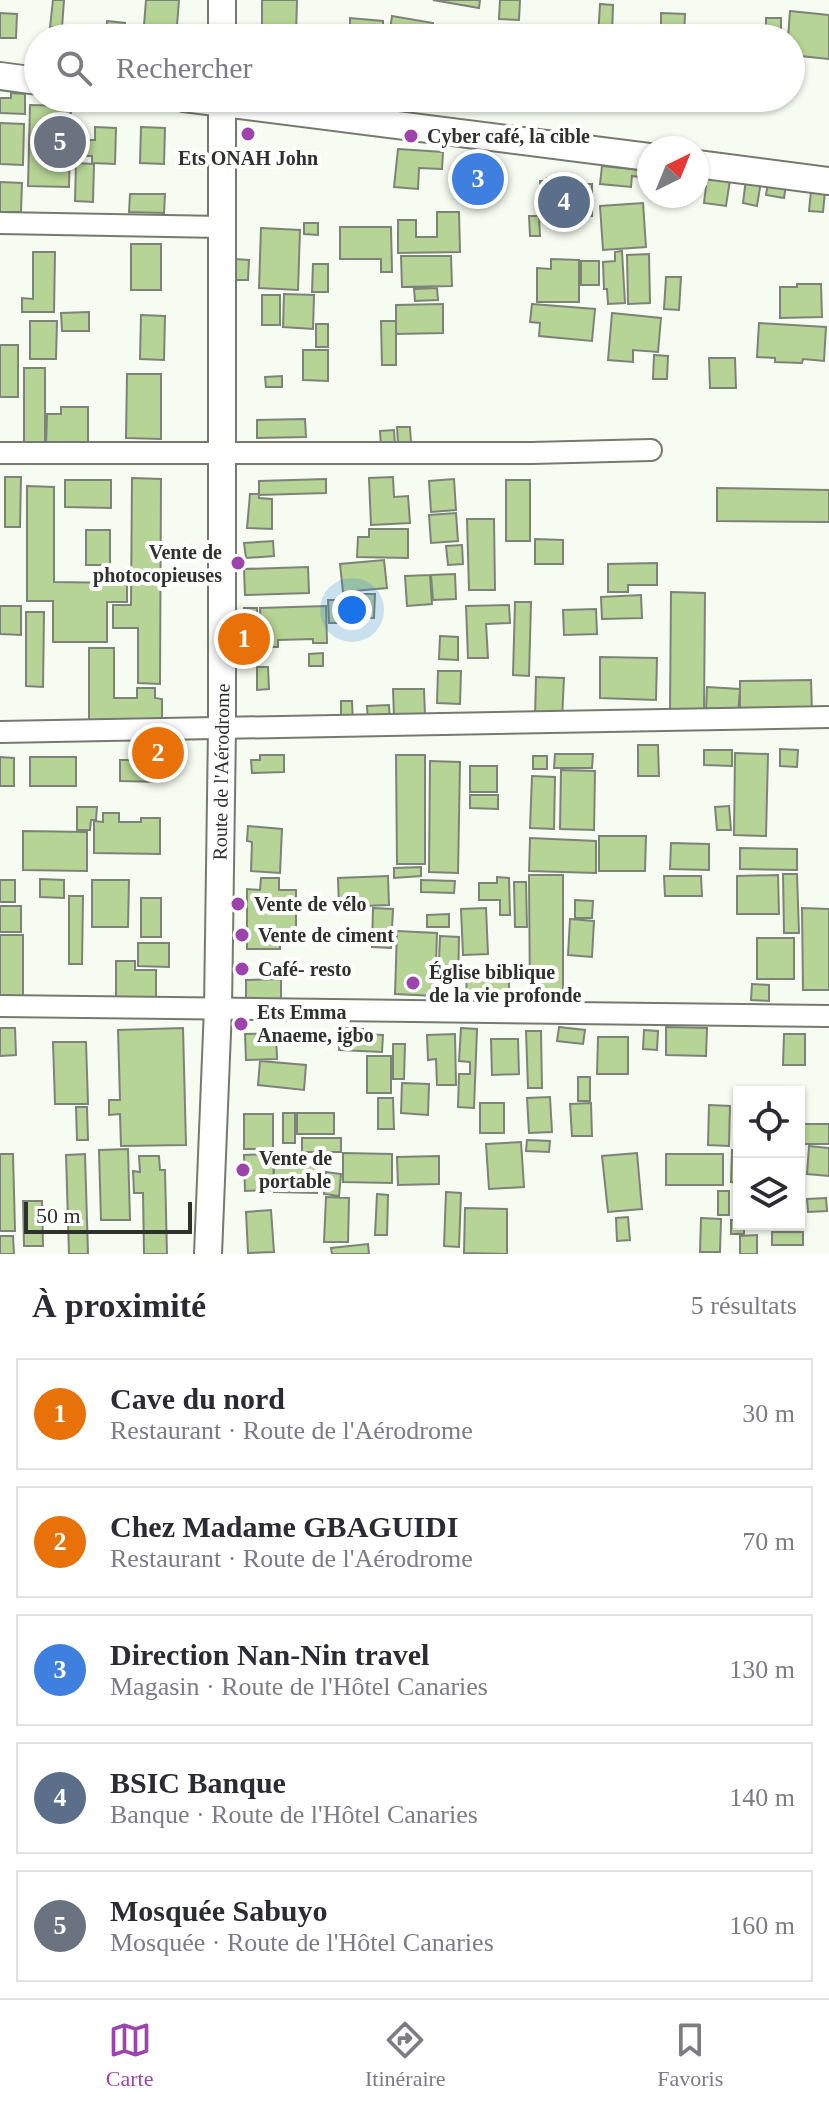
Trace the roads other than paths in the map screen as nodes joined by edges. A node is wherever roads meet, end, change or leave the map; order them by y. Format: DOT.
graph roads {
  1 [pos="222,0"];
  2 [pos="222,24"];
  3 [pos="0,76"];
  4 [pos="24,79"];
  5 [pos="222,112"];
  6 [pos="312,112"];
  7 [pos="637,155"];
  8 [pos="709,166"];
  9 [pos="829,181"];
  10 [pos="0,223"];
  11 [pos="222,227"];
  12 [pos="651,450"];
  13 [pos="222,452"];
  14 [pos="0,453"];
  15 [pos="829,717"];
  16 [pos="222,728"];
  17 [pos="0,732"];
  18 [pos="0,1006"];
  19 [pos="218,1008"];
  20 [pos="829,1016"];
  21 [pos="208,1254"];
  1 -- 2 [label="street"];
  3 -- 4 [label="street"];
  5 -- 11 [label="street, Route de l'Aérodrome"];
  6 -- 7 [label="street"];
  8 -- 9 [label="street"];
  10 -- 11 [label="street"];
  11 -- 13 [label="street, Route de l'Aérodrome"];
  12 -- 13 [label="street"];
  13 -- 14 [label="street"];
  13 -- 16 [label="street, Route de l'Aérodrome"];
  15 -- 16 [label="street"];
  16 -- 17 [label="street"];
  16 -- 19 [label="street, Route de l'Aérodrome"];
  18 -- 19 [label="street"];
  19 -- 20 [label="street"];
  19 -- 21 [label="street, Route de l'Aérodrome"];
}
